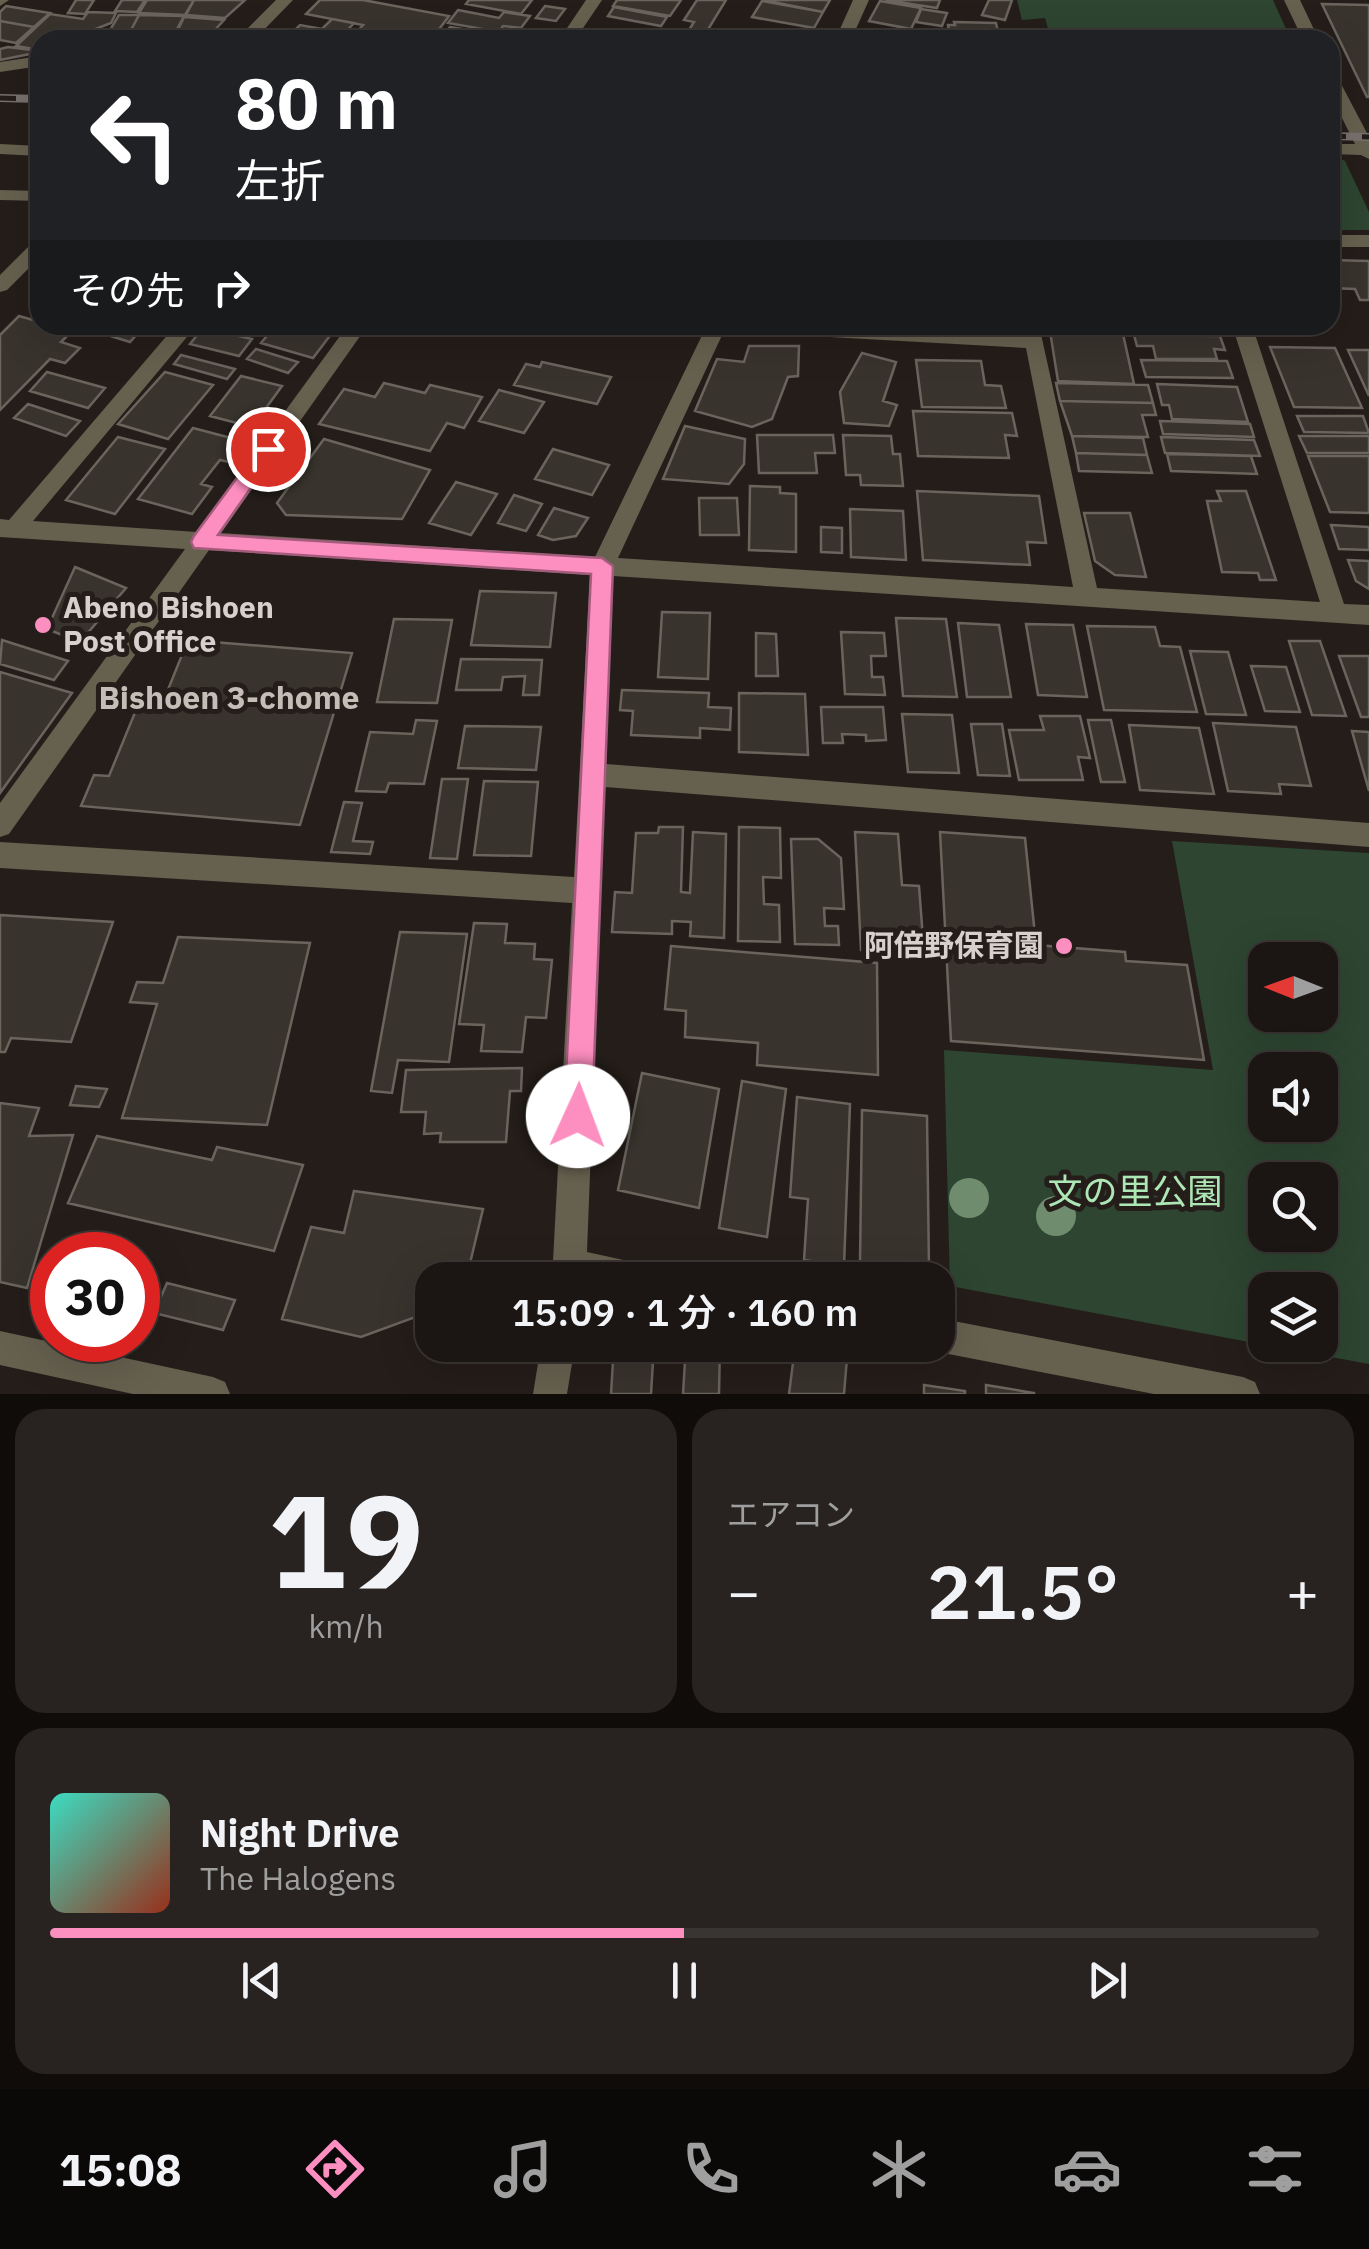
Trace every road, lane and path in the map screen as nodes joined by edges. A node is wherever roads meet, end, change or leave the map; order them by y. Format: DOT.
graph roads {
  1 [pos="285,0"];
  2 [pos="594,0"];
  3 [pos="861,0"];
  4 [pos="1292,0"];
  5 [pos="256,30"];
  6 [pos="574,30"];
  7 [pos="848,30"];
  8 [pos="1306,30"];
  9 [pos="30,62"];
  10 [pos="0,67"];
  11 [pos="1340,111"];
  12 [pos="1369,112"];
  13 [pos="1340,114"];
  14 [pos="0,149"];
  15 [pos="30,150"];
  16 [pos="1340,150"];
  17 [pos="1368,151"];
  18 [pos="0,195"];
  19 [pos="30,196"];
  20 [pos="1340,241"];
  21 [pos="1369,242"];
  22 [pos="30,256"];
  23 [pos="0,286"];
  24 [pos="178,335"];
  25 [pos="351,335"];
  26 [pos="712,335"];
  27 [pos="1033,335"];
  28 [pos="1245,335"];
  29 [pos="7,528"];
  30 [pos="202,542"];
  31 [pos="602,566"];
  32 [pos="1086,594"];
  33 [pos="1335,612"];
  34 [pos="1369,615"];
  35 [pos="593,775"];
  36 [pos="0,826"];
  37 [pos="1369,835"];
  38 [pos="0,855"];
  39 [pos="588,891"];
  40 [pos="571,1262"];
  41 [pos="955,1339"];
  42 [pos="0,1348"];
  43 [pos="555,1362"];
  44 [pos="212,1394"];
  45 [pos="550,1394"];
  46 [pos="1244,1394"];
  1 -- 5 [label="street"];
  2 -- 6 [label="street"];
  3 -- 7 [label="street"];
  4 -- 8 [label="street"];
  9 -- 10 [label="street"];
  11 -- 12 [label="street"];
  13 -- 17 [label="street"];
  14 -- 15 [label="street"];
  16 -- 17 [label="street"];
  18 -- 19 [label="street"];
  20 -- 21 [label="street"];
  22 -- 23 [label="street"];
  24 -- 29 [label="street"];
  25 -- 30 [label="street"];
  26 -- 31 [label="street"];
  27 -- 32 [label="street"];
  28 -- 33 [label="street"];
  29 -- 30 [label="street"];
  30 -- 31 [label="street"];
  30 -- 36 [label="street"];
  31 -- 32 [label="street"];
  31 -- 35 [label="street"];
  32 -- 33 [label="street"];
  33 -- 34 [label="street"];
  35 -- 37 [label="street"];
  35 -- 39 [label="street"];
  38 -- 39 [label="street"];
  39 -- 40 [label="street"];
  41 -- 46 [label="street"];
  42 -- 44 [label="street"];
  43 -- 45 [label="street"];
}
